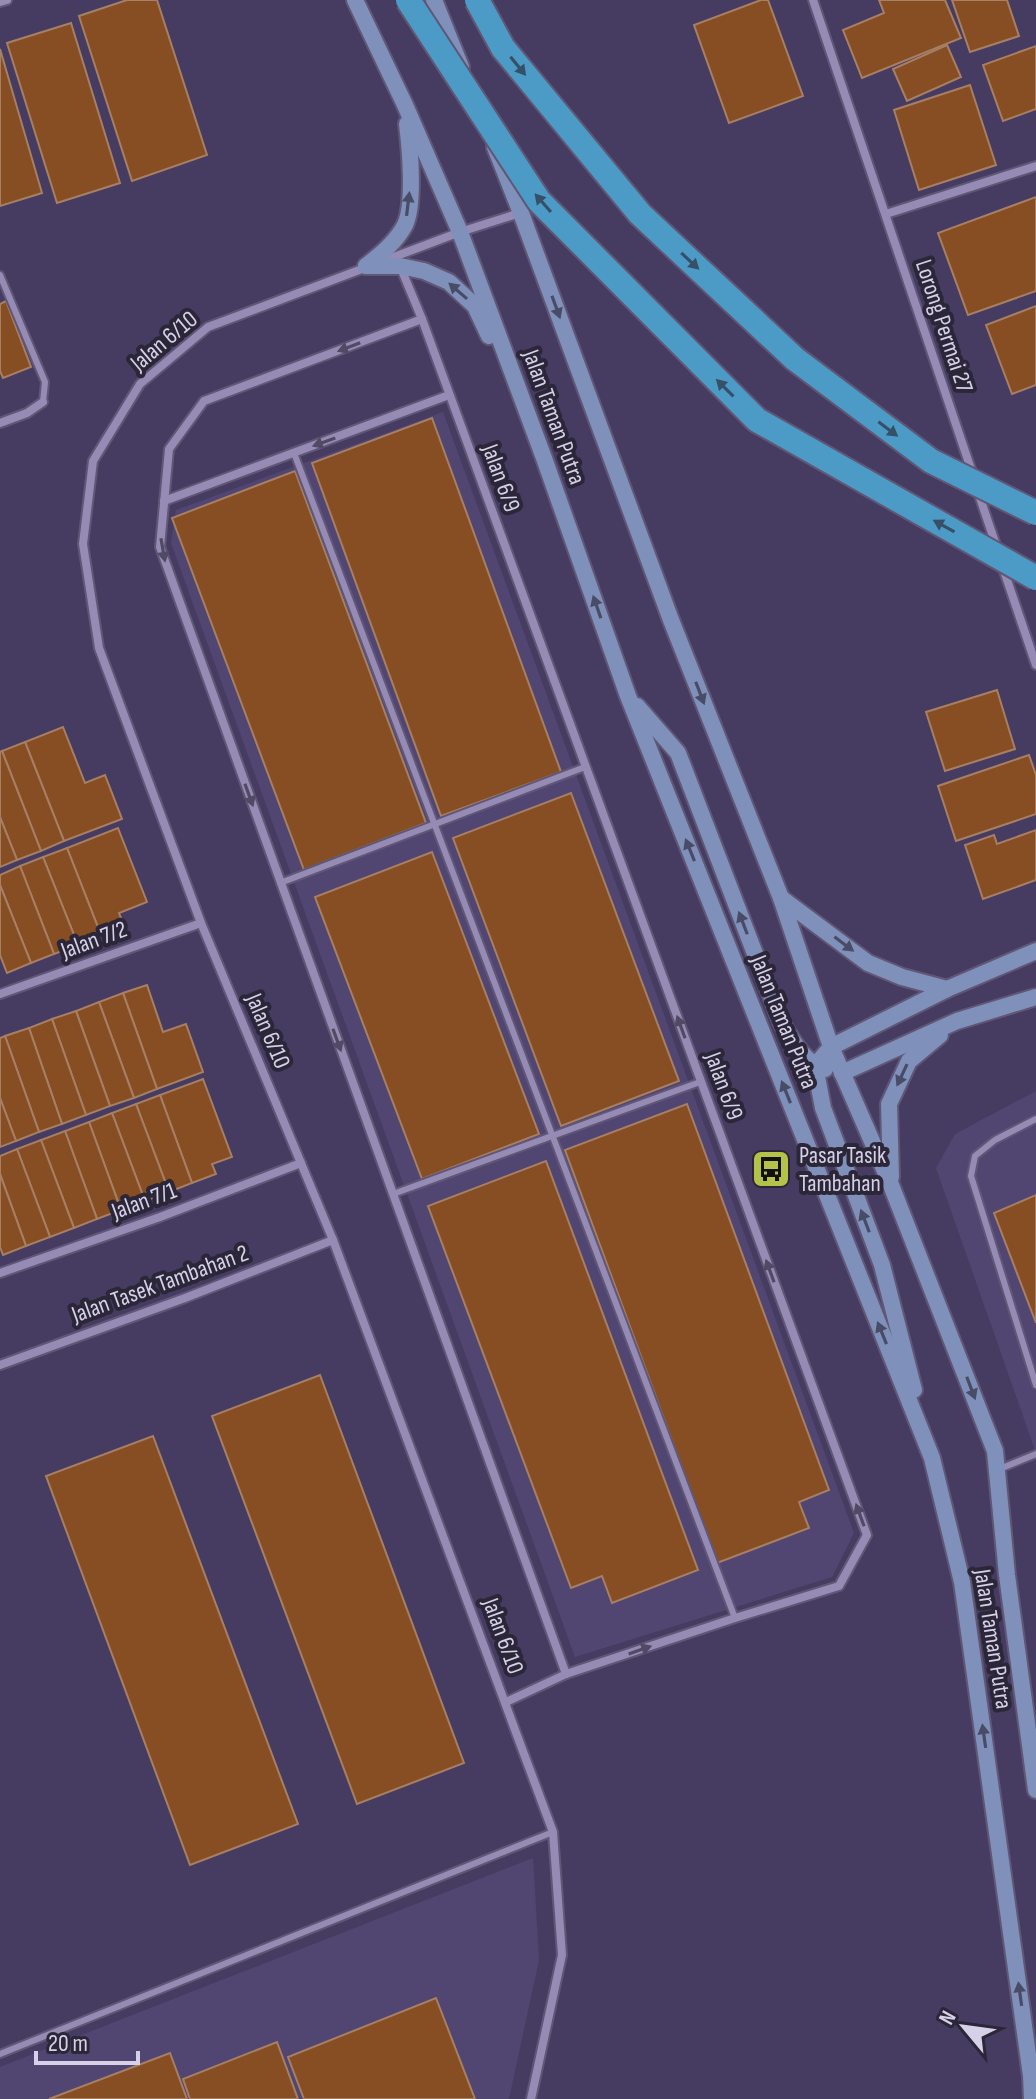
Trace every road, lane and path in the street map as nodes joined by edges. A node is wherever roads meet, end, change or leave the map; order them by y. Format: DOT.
graph roads {
  1 [pos="7,0"];
  2 [pos="355,0"];
  3 [pos="408,0"];
  4 [pos="434,0"];
  5 [pos="477,0"];
  6 [pos="813,0"];
  7 [pos="0,2"];
  8 [pos="405,105"];
  9 [pos="1036,166"];
  10 [pos="521,213"];
  11 [pos="886,214"];
  12 [pos="460,232"];
  13 [pos="366,266"];
  14 [pos="400,266"];
  15 [pos="0,275"];
  16 [pos="422,319"];
  17 [pos="449,395"];
  18 [pos="43,402"];
  19 [pos="0,423"];
  20 [pos="294,453"];
  21 [pos="544,458"];
  22 [pos="164,501"];
  23 [pos="1036,513"];
  24 [pos="1036,578"];
  25 [pos="1036,665"];
  26 [pos="628,696"];
  27 [pos="585,767"];
  28 [pos="435,824"];
  29 [pos="280,883"];
  30 [pos="781,898"];
  31 [pos="201,923"];
  32 [pos="1036,951"];
  33 [pos="947,989"];
  34 [pos="0,994"];
  35 [pos="1036,997"];
  36 [pos="957,1021"];
  37 [pos="831,1047"];
  38 [pos="815,1066"];
  39 [pos="842,1073"];
  40 [pos="700,1082"];
  41 [pos="1036,1119"];
  42 [pos="552,1136"];
  43 [pos="301,1163"];
  44 [pos="891,1185"];
  45 [pos="393,1194"];
  46 [pos="333,1240"];
  47 [pos="0,1273"];
  48 [pos="0,1365"];
  49 [pos="1036,1385"];
  50 [pos="1036,1454"];
  51 [pos="932,1458"];
  52 [pos="997,1470"];
  53 [pos="735,1618"];
  54 [pos="566,1674"];
  55 [pos="506,1702"];
  56 [pos="1036,1790"];
  57 [pos="553,1832"];
  58 [pos="0,2054"];
  59 [pos="531,2099"];
  60 [pos="1032,2099"];
  1 -- 7 [label="street"];
  2 -- 8 [label="street, Jalan Taman Putra"];
  24 -- 3 [label="highway, one-way, bridge"];
  4 -- 10 [label="street, Jalan Taman Putra"];
  5 -- 23 [label="highway, one-way, bridge"];
  6 -- 11 [label="street, Lorong Permai 27"];
  8 -- 12 [label="street, Jalan Taman Putra"];
  13 -- 8 [label="street, one-way"];
  9 -- 11 [label="street"];
  10 -- 12 [label="street, Jalan 6/10"];
  10 -- 30 [label="street, Jalan Taman Putra, one-way"];
  11 -- 25 [label="street, Lorong Permai 27"];
  12 -- 13 [label="street, Jalan 6/10"];
  12 -- 21 [label="street, Jalan Taman Putra"];
  13 -- 14 [label="street"];
  13 -- 31 [label="street, Jalan 6/10"];
  14 -- 16 [label="street, Jalan 6/9"];
  21 -- 14 [label="street, one-way"];
  15 -- 18 [label="lane"];
  16 -- 17 [label="street, Jalan 6/9"];
  16 -- 22 [label="street, Jalan 6/10, one-way"];
  17 -- 20 [label="street, one-way"];
  17 -- 27 [label="street, Jalan 6/9"];
  18 -- 19 [label="street"];
  20 -- 22 [label="street"];
  20 -- 28 [label="lane"];
  26 -- 21 [label="street, Jalan Taman Putra, one-way"];
  22 -- 29 [label="street, Jalan 6/10, one-way"];
  38 -- 26 [label="street, one-way"];
  51 -- 26 [label="street, Jalan Taman Putra, one-way"];
  27 -- 28 [label="lane"];
  40 -- 27 [label="street, Jalan 6/9, one-way"];
  28 -- 29 [label="lane"];
  28 -- 42 [label="lane"];
  29 -- 45 [label="street, Jalan 6/10, one-way"];
  30 -- 33 [label="street, one-way"];
  30 -- 37 [label="street, Jalan Taman Putra"];
  31 -- 34 [label="street, Jalan 7/2"];
  31 -- 43 [label="street, Jalan 6/10"];
  32 -- 33 [label="street"];
  33 -- 37 [label="street"];
  35 -- 36 [label="street"];
  36 -- 39 [label="street"];
  36 -- 44 [label="street, one-way"];
  37 -- 38 [label="street"];
  37 -- 39 [label="street, Jalan Taman Putra"];
  38 -- 39 [label="street"];
  51 -- 38 [label="street, one-way"];
  39 -- 44 [label="street, Jalan Taman Putra"];
  40 -- 42 [label="lane"];
  53 -- 40 [label="street, Jalan 6/9, one-way"];
  41 -- 49 [label="lane"];
  42 -- 45 [label="lane"];
  42 -- 53 [label="lane"];
  43 -- 46 [label="street, Jalan 6/10"];
  43 -- 47 [label="street, Jalan 7/1"];
  44 -- 52 [label="street, Jalan Taman Putra, one-way"];
  45 -- 54 [label="street, Jalan 6/10"];
  46 -- 48 [label="street, Jalan Tasek Tambahan 2"];
  46 -- 55 [label="street, Jalan 6/10"];
  50 -- 52 [label="lane"];
  60 -- 51 [label="street, Jalan Taman Putra, one-way"];
  52 -- 56 [label="street, Jalan Taman Putra"];
  54 -- 53 [label="street, Jalan 6/9, one-way"];
  54 -- 55 [label="street, Jalan 6/9"];
  55 -- 57 [label="street, Jalan 6/10"];
  57 -- 58 [label="lane"];
  57 -- 59 [label="street, Jalan 6/10"];
}
